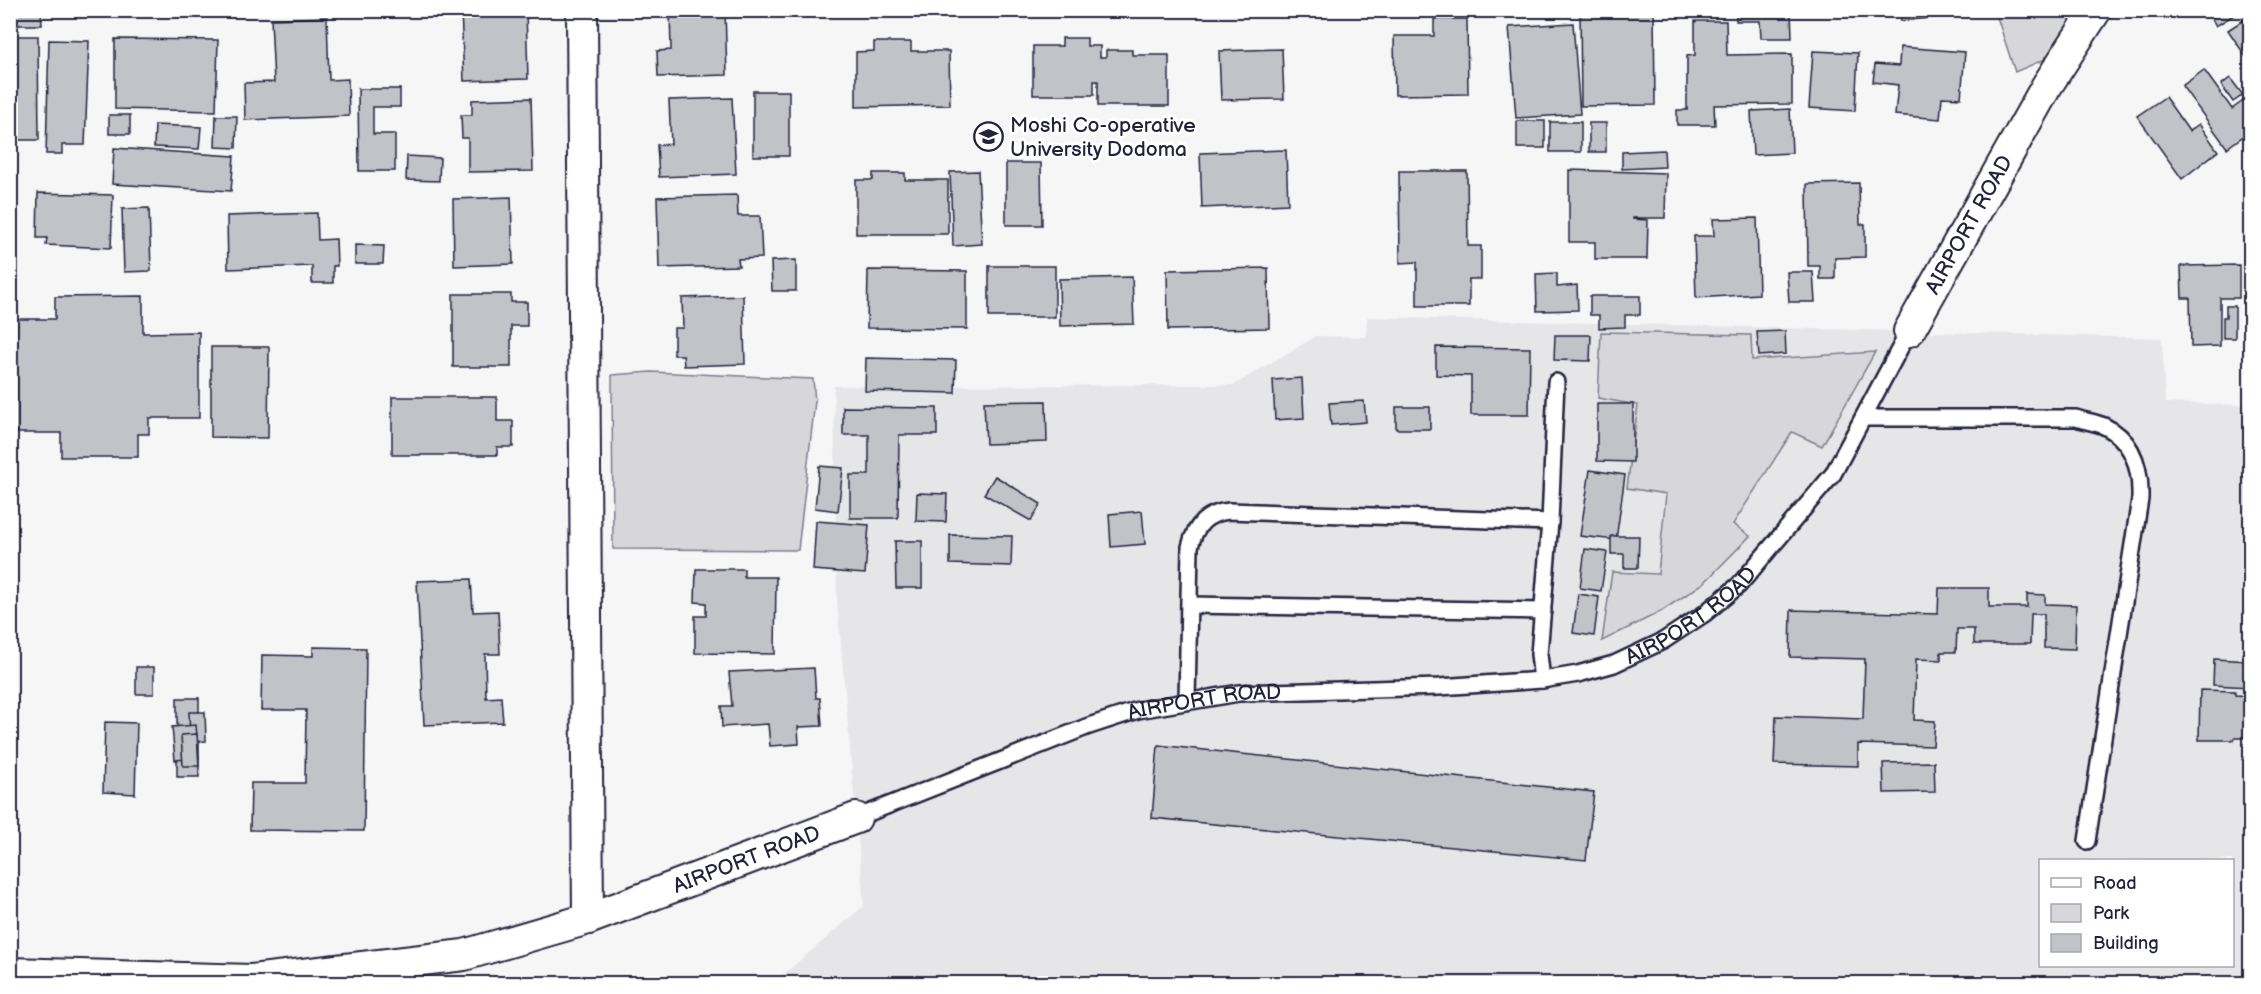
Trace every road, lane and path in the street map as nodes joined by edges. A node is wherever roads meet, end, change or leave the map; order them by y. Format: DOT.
graph roads {
  1 [pos="582,10"];
  2 [pos="2096,10"];
  3 [pos="1909,331"];
  4 [pos="1556,382"];
  5 [pos="1863,418"];
  6 [pos="1550,522"];
  7 [pos="1190,605"];
  8 [pos="1543,611"];
  9 [pos="1542,680"];
  10 [pos="1187,701"];
  11 [pos="856,818"];
  12 [pos="2087,841"];
  13 [pos="588,920"];
  14 [pos="10,973"];
  1 -- 13 [label="street"];
  2 -- 3 [label="street, AIRPORT ROAD"];
  3 -- 5 [label="lane, AIRPORT ROAD"];
  4 -- 6 [label="lane"];
  5 -- 9 [label="lane, AIRPORT ROAD"];
  5 -- 12 [label="lane"];
  6 -- 7 [label="lane"];
  6 -- 8 [label="lane"];
  7 -- 8 [label="lane"];
  7 -- 10 [label="lane"];
  8 -- 9 [label="lane"];
  9 -- 10 [label="lane, AIRPORT ROAD"];
  10 -- 11 [label="lane, AIRPORT ROAD"];
  11 -- 13 [label="street, AIRPORT ROAD"];
  13 -- 14 [label="street, AIRPORT ROAD"];
}
